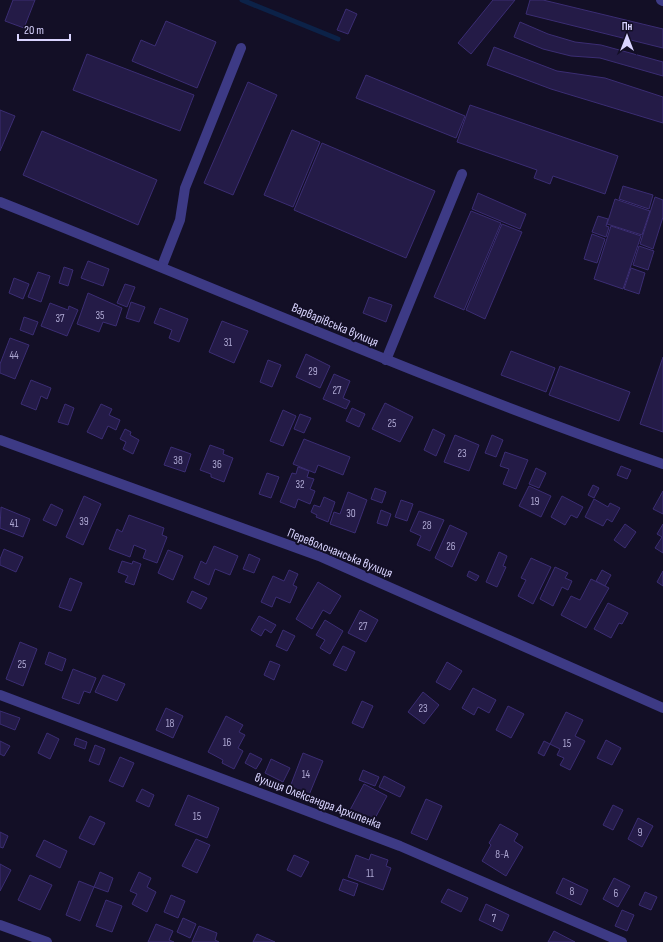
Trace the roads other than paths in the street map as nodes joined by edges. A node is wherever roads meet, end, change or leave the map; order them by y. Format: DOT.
graph roads {
  1 [pos="240,48"];
  2 [pos="462,174"];
  3 [pos="0,202"];
  4 [pos="162,266"];
  5 [pos="386,360"];
  6 [pos="0,440"];
  7 [pos="663,464"];
  8 [pos="0,695"];
  9 [pos="663,708"];
  10 [pos="0,924"];
  11 [pos="47,942"];
  12 [pos="622,942"];
  1 -- 4 [label="street"];
  2 -- 5 [label="street"];
  3 -- 4 [label="street, Варварівська вулиця"];
  4 -- 5 [label="street, Варварівська вулиця"];
  5 -- 7 [label="street, Варварівська вулиця"];
  6 -- 9 [label="street, Переволочанська вулиця"];
  8 -- 12 [label="street, вулиця Олександра Архипенка"];
  10 -- 11 [label="street"];
}
